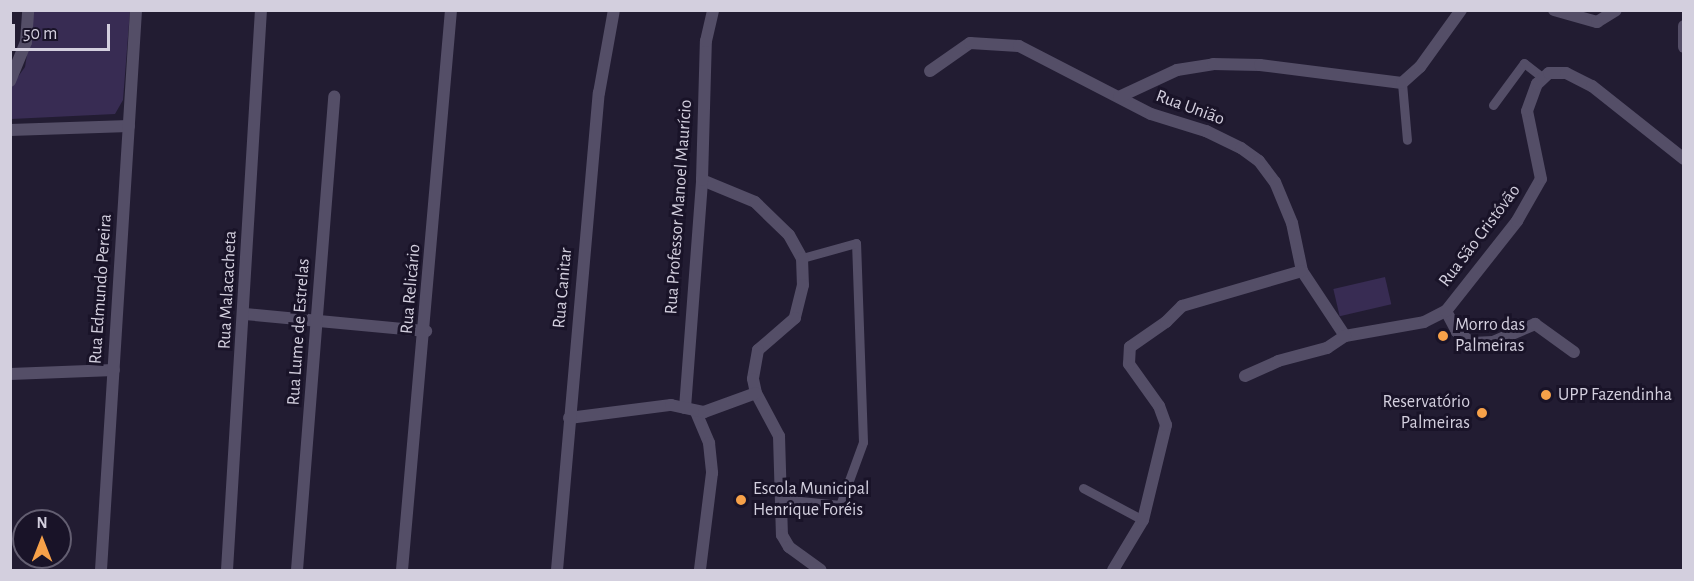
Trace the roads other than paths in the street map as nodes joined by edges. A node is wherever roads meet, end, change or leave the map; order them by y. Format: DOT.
graph roads {
  1 [pos="28,10"];
  2 [pos="136,10"];
  3 [pos="261,10"];
  4 [pos="452,10"];
  5 [pos="615,10"];
  6 [pos="712,10"];
  7 [pos="1461,10"];
  8 [pos="1554,10"];
  9 [pos="1616,10"];
  10 [pos="1683,26"];
  11 [pos="1683,47"];
  12 [pos="930,70"];
  13 [pos="1543,78"];
  14 [pos="10,81"];
  15 [pos="1402,83"];
  16 [pos="334,96"];
  17 [pos="1119,97"];
  18 [pos="1493,105"];
  19 [pos="129,126"];
  20 [pos="10,130"];
  21 [pos="1658,138"];
  22 [pos="1407,140"];
  23 [pos="1683,159"];
  24 [pos="1683,170"];
  25 [pos="702,180"];
  26 [pos="801,258"];
  27 [pos="1302,271"];
  28 [pos="1446,311"];
  29 [pos="245,314"];
  30 [pos="318,321"];
  31 [pos="426,331"];
  32 [pos="1345,336"];
  33 [pos="1574,352"];
  34 [pos="114,370"];
  35 [pos="10,374"];
  36 [pos="1245,376"];
  37 [pos="756,393"];
  38 [pos="691,410"];
  39 [pos="569,418"];
  40 [pos="1083,488"];
  41 [pos="781,499"];
  42 [pos="1143,520"];
  43 [pos="101,570"];
  44 [pos="227,570"];
  45 [pos="297,570"];
  46 [pos="402,570"];
  47 [pos="557,570"];
  48 [pos="700,570"];
  49 [pos="821,570"];
  50 [pos="1113,570"];
  1 -- 14 [label="street"];
  2 -- 19 [label="street, Rua Edmundo Pereira"];
  3 -- 29 [label="street, Rua Malacacheta"];
  4 -- 31 [label="street, Rua Relicário"];
  5 -- 39 [label="street, Rua Canitar"];
  6 -- 25 [label="street, Rua Professor Manoel Maurício"];
  7 -- 15 [label="street"];
  8 -- 9 [label="street"];
  10 -- 11 [label="street"];
  12 -- 17 [label="street, Rua União"];
  13 -- 18 [label="street"];
  13 -- 21 [label="street"];
  13 -- 28 [label="street, Rua São Cristóvão"];
  15 -- 17 [label="street"];
  15 -- 22 [label="street"];
  16 -- 30 [label="street, Rua Lume de Estrelas"];
  17 -- 27 [label="street, Rua União"];
  19 -- 20 [label="street"];
  19 -- 34 [label="street, Rua Edmundo Pereira"];
  21 -- 23 [label="street"];
  21 -- 24 [label="street"];
  25 -- 26 [label="street"];
  25 -- 38 [label="street, Rua Professor Manoel Maurício"];
  26 -- 37 [label="street"];
  26 -- 41 [label="street"];
  27 -- 32 [label="street, Rua União"];
  27 -- 42 [label="street"];
  28 -- 32 [label="street, Rua São Cristóvão"];
  28 -- 33 [label="street"];
  29 -- 30 [label="street"];
  29 -- 44 [label="street, Rua Malacacheta"];
  30 -- 31 [label="street"];
  30 -- 45 [label="street, Rua Lume de Estrelas"];
  31 -- 46 [label="street, Rua Relicário"];
  32 -- 36 [label="street, Rua São Cristóvão"];
  34 -- 35 [label="street"];
  34 -- 43 [label="street, Rua Edmundo Pereira"];
  37 -- 38 [label="street"];
  37 -- 41 [label="street"];
  38 -- 39 [label="street"];
  38 -- 48 [label="street, Rua Professor Manoel Maurício"];
  39 -- 47 [label="street, Rua Canitar"];
  40 -- 42 [label="street"];
  41 -- 49 [label="street"];
  42 -- 50 [label="street"];
}
